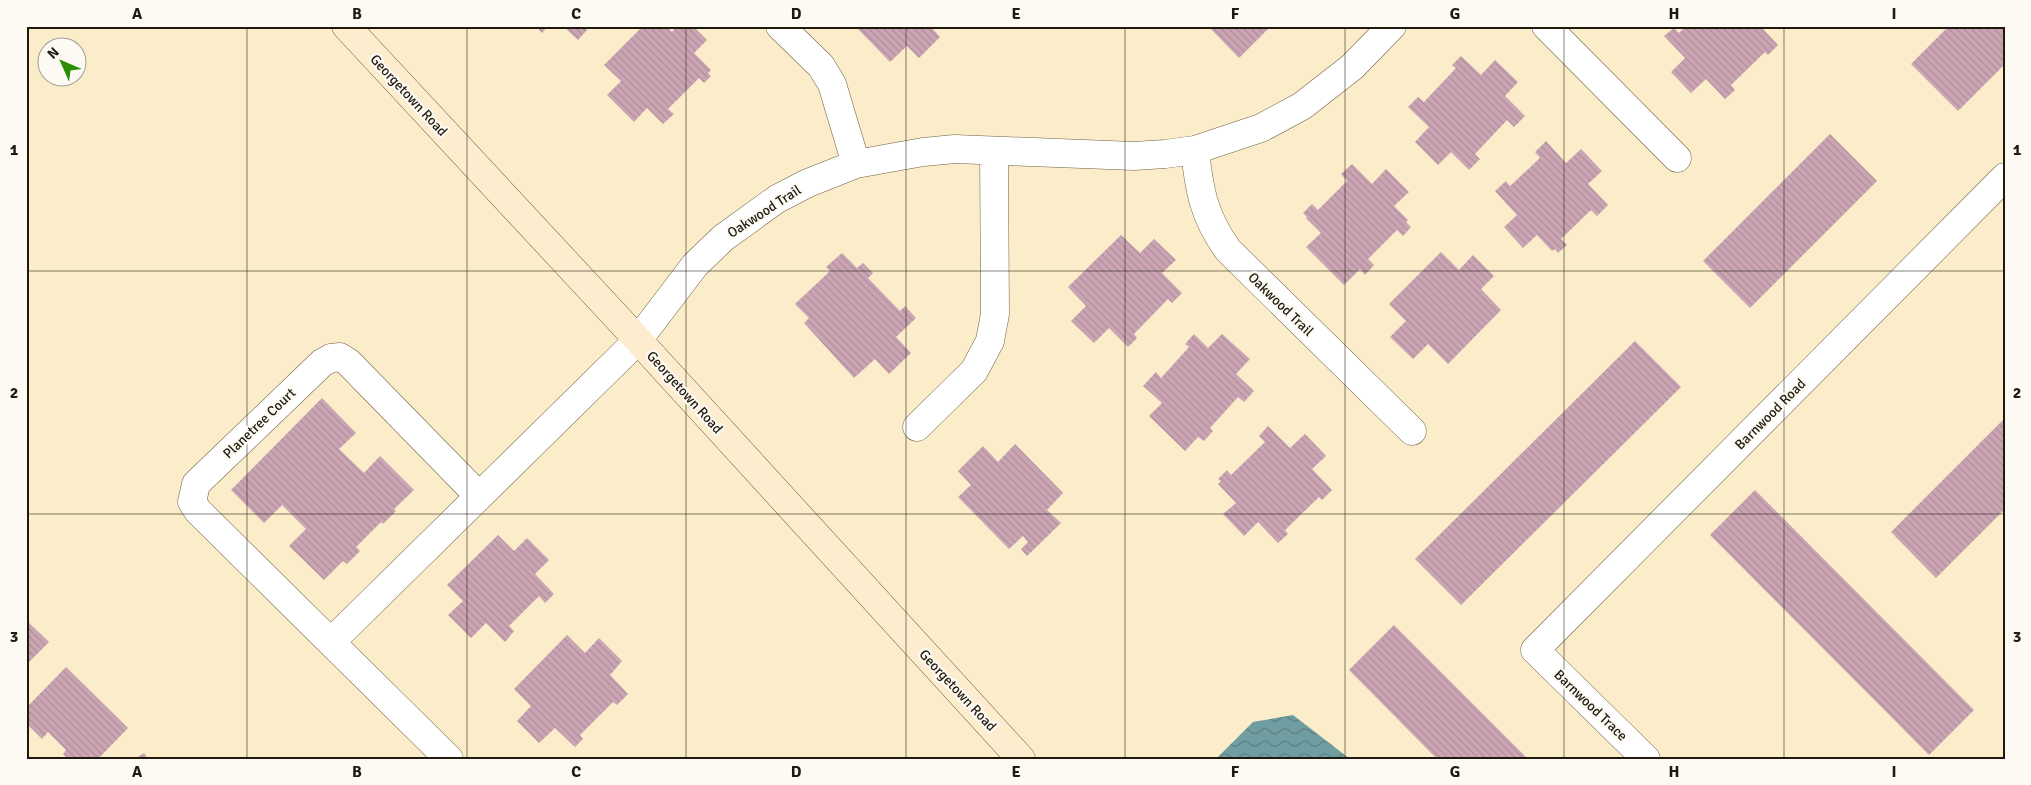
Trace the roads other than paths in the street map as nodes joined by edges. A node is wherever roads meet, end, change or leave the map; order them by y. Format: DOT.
graph roads {
  1 [pos="346,26"];
  2 [pos="780,26"];
  3 [pos="1392,26"];
  4 [pos="1546,26"];
  5 [pos="1195,150"];
  6 [pos="994,151"];
  7 [pos="1677,158"];
  8 [pos="856,164"];
  9 [pos="2005,177"];
  10 [pos="638,340"];
  11 [pos="917,427"];
  12 [pos="1412,432"];
  13 [pos="479,496"];
  14 [pos="330,642"];
  15 [pos="1535,650"];
  16 [pos="449,759"];
  17 [pos="1021,759"];
  18 [pos="1646,759"];
  1 -- 10 [label="main road, Georgetown Road"];
  2 -- 8 [label="street"];
  3 -- 5 [label="street, Oakwood Trail"];
  4 -- 7 [label="street"];
  5 -- 6 [label="street, Oakwood Trail"];
  5 -- 12 [label="street, Oakwood Trail"];
  6 -- 8 [label="street, Oakwood Trail"];
  6 -- 11 [label="street"];
  8 -- 10 [label="street, Oakwood Trail"];
  9 -- 15 [label="street, Barnwood Road"];
  10 -- 13 [label="street"];
  10 -- 17 [label="main road, Georgetown Road"];
  13 -- 14 [label="street"];
  13 -- 14 [label="street, Planetree Court"];
  14 -- 16 [label="street, Planetree Court"];
  15 -- 18 [label="street, Barnwood Trace"];
}
